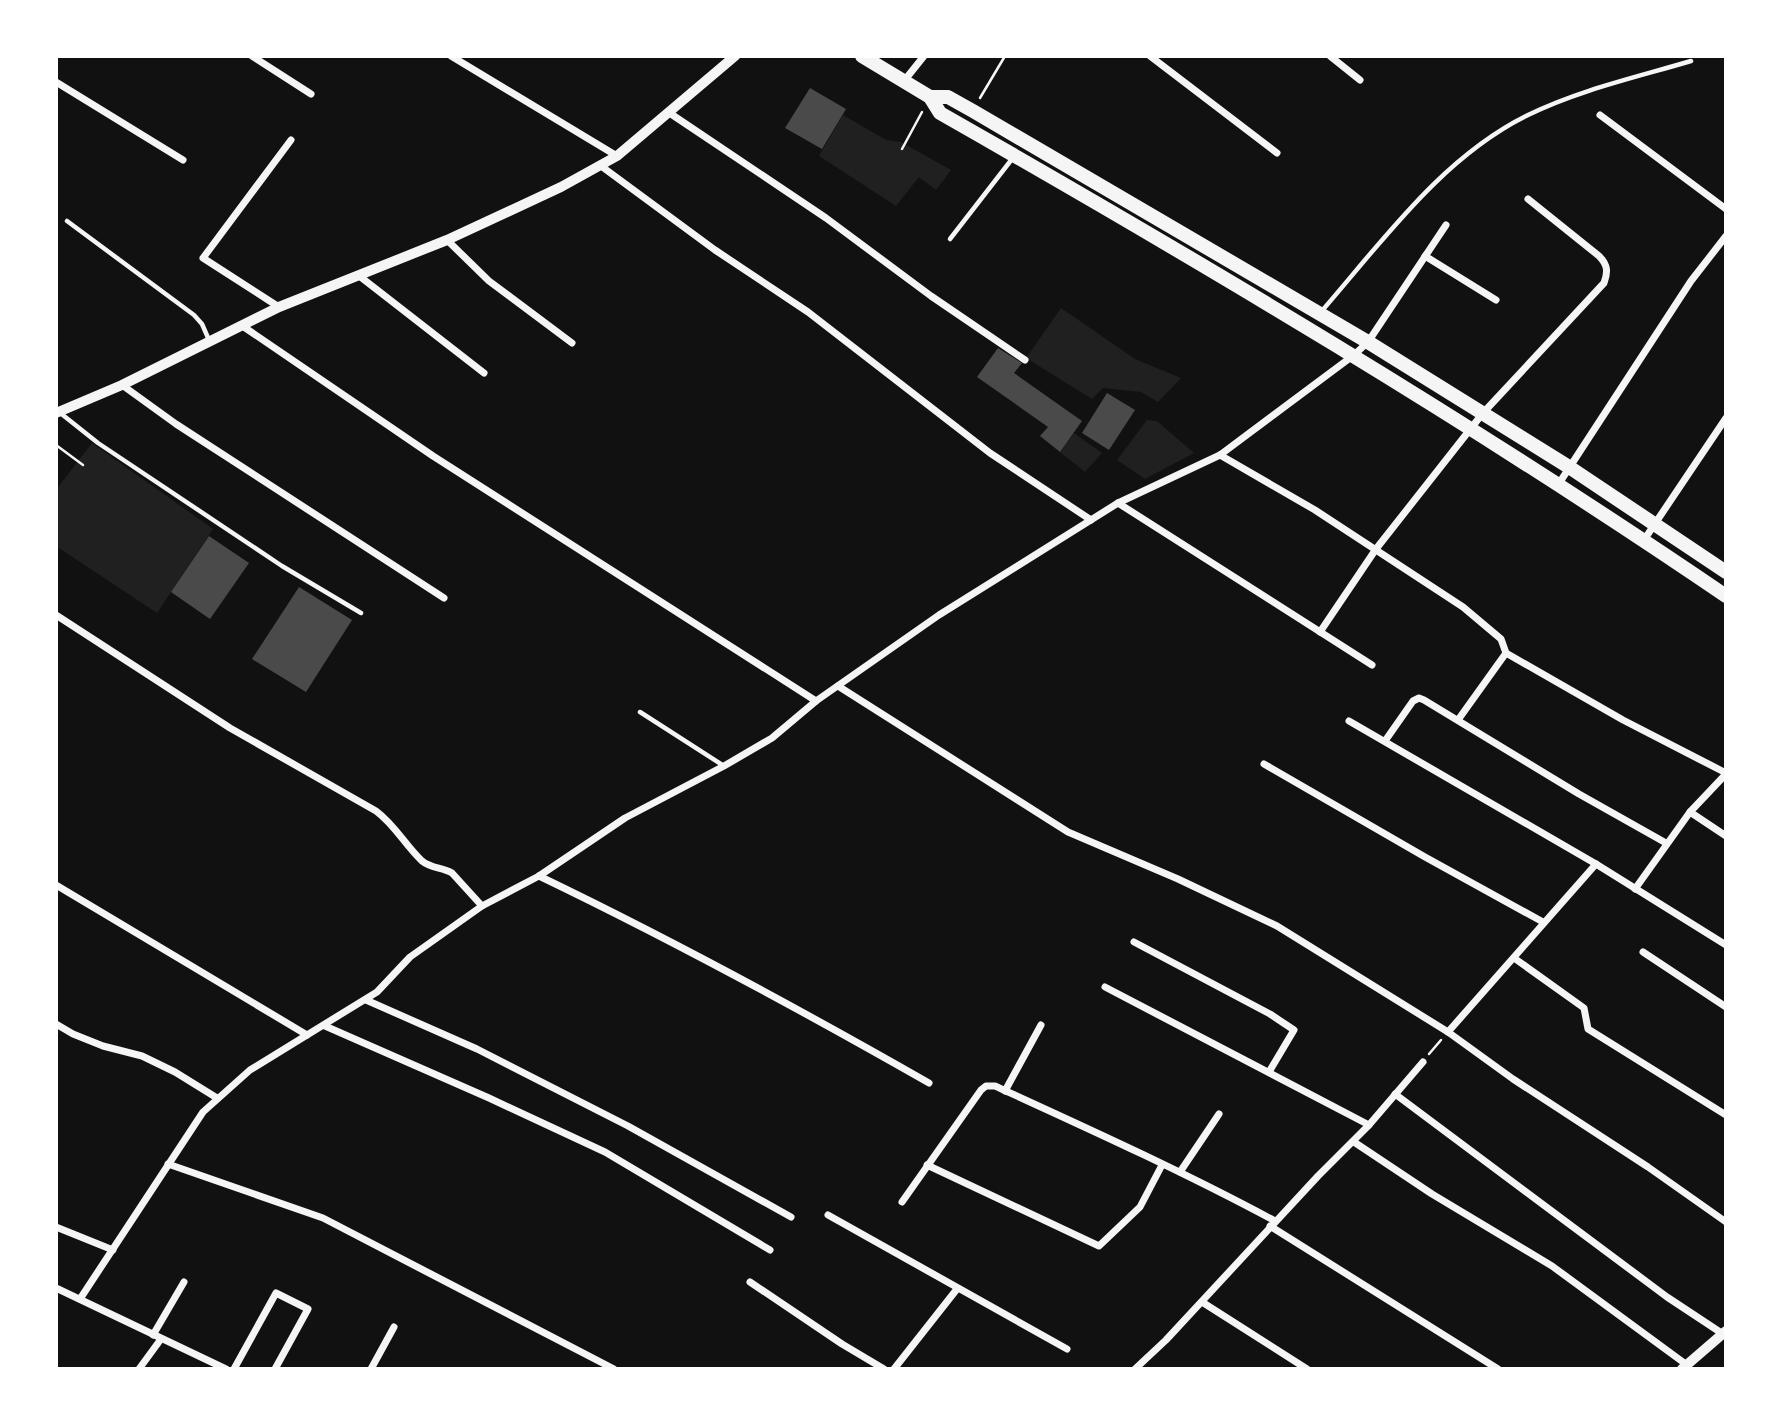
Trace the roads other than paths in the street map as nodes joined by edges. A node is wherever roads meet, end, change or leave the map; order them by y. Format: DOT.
graph roads {
  1 [pos="252,56"];
  2 [pos="451,56"];
  3 [pos="735,56"];
  4 [pos="862,56"];
  5 [pos="924,56"];
  6 [pos="1150,56"];
  7 [pos="1330,56"];
  8 [pos="1691,61"];
  9 [pos="1360,80"];
  10 [pos="904,81"];
  11 [pos="56,82"];
  12 [pos="311,94"];
  13 [pos="930,97"];
  14 [pos="667,111"];
  15 [pos="1600,114"];
  16 [pos="291,140"];
  17 [pos="1277,153"];
  18 [pos="617,156"];
  19 [pos="1014,156"];
  20 [pos="183,160"];
  21 [pos="601,166"];
  22 [pos="1528,200"];
  23 [pos="1726,209"];
  24 [pos="67,221"];
  25 [pos="1446,225"];
  26 [pos="1726,236"];
  27 [pos="950,239"];
  28 [pos="447,240"];
  29 [pos="1195,240"];
  30 [pos="1185,256"];
  31 [pos="1425,256"];
  32 [pos="358,275"];
  33 [pos="1496,300"];
  34 [pos="279,307"];
  35 [pos="1320,314"];
  36 [pos="241,325"];
  37 [pos="209,340"];
  38 [pos="1367,342"];
  39 [pos="572,343"];
  40 [pos="1354,355"];
  41 [pos="1025,360"];
  42 [pos="484,373"];
  43 [pos="122,385"];
  44 [pos="57,412"];
  45 [pos="1483,413"];
  46 [pos="1726,418"];
  47 [pos="1471,428"];
  48 [pos="1220,455"];
  49 [pos="1569,467"];
  50 [pos="1558,485"];
  51 [pos="1118,503"];
  52 [pos="1091,520"];
  53 [pos="1654,525"];
  54 [pos="1643,540"];
  55 [pos="1376,549"];
  56 [pos="1726,572"];
  57 [pos="1726,596"];
  58 [pos="444,598"];
  59 [pos="361,613"];
  60 [pos="56,615"];
  61 [pos="1320,632"];
  62 [pos="1506,653"];
  63 [pos="1372,665"];
  64 [pos="838,686"];
  65 [pos="817,701"];
  66 [pos="640,712"];
  67 [pos="1458,720"];
  68 [pos="1349,721"];
  69 [pos="1385,741"];
  70 [pos="1264,764"];
  71 [pos="724,766"];
  72 [pos="1726,774"];
  73 [pos="1690,812"];
  74 [pos="1726,836"];
  75 [pos="1666,843"];
  76 [pos="1596,864"];
  77 [pos="539,876"];
  78 [pos="56,885"];
  79 [pos="1635,888"];
  80 [pos="482,906"];
  81 [pos="1543,922"];
  82 [pos="1135,942"];
  83 [pos="1726,945"];
  84 [pos="1643,952"];
  85 [pos="1514,958"];
  86 [pos="1105,986"];
  87 [pos="366,1000"];
  88 [pos="1726,1007"];
  89 [pos="56,1024"];
  90 [pos="1041,1025"];
  91 [pos="325,1026"];
  92 [pos="1448,1032"];
  93 [pos="307,1035"];
  94 [pos="1423,1062"];
  95 [pos="1269,1072"];
  96 [pos="929,1083"];
  97 [pos="1004,1091"];
  98 [pos="1395,1094"];
  99 [pos="217,1098"];
  100 [pos="1219,1114"];
  101 [pos="1726,1115"];
  102 [pos="1369,1125"];
  103 [pos="1354,1142"];
  104 [pos="168,1164"];
  105 [pos="1162,1164"];
  106 [pos="927,1165"];
  107 [pos="1180,1172"];
  108 [pos="902,1202"];
  109 [pos="828,1215"];
  110 [pos="791,1217"];
  111 [pos="1726,1222"];
  112 [pos="1273,1224"];
  113 [pos="56,1227"];
  114 [pos="113,1250"];
  115 [pos="770,1250"];
  116 [pos="184,1282"];
  117 [pos="750,1282"];
  118 [pos="56,1288"];
  119 [pos="957,1289"];
  120 [pos="79,1299"];
  121 [pos="1202,1302"];
  122 [pos="394,1327"];
  123 [pos="1725,1333"];
  124 [pos="157,1337"];
  125 [pos="1067,1349"];
  126 [pos="1685,1367"];
  127 [pos="1138,1368"];
  128 [pos="139,1369"];
  129 [pos="226,1369"];
  130 [pos="234,1369"];
  131 [pos="275,1369"];
  132 [pos="371,1369"];
  133 [pos="614,1369"];
  134 [pos="884,1369"];
  135 [pos="894,1369"];
  136 [pos="1307,1369"];
  137 [pos="1498,1369"];
  1 -- 12 [label="street"];
  2 -- 18 [label="street"];
  3 -- 14 [label="street"];
  4 -- 10 [label="main road"];
  5 -- 10 [label="street"];
  6 -- 17 [label="street"];
  7 -- 9 [label="street"];
  8 -- 35 [label="lane"];
  10 -- 13 [label="main road"];
  11 -- 20 [label="street"];
  13 -- 19 [label="main road"];
  13 -- 29 [label="main road"];
  14 -- 18 [label="street"];
  14 -- 41 [label="street"];
  15 -- 23 [label="street"];
  16 -- 34 [label="street"];
  18 -- 21 [label="street"];
  19 -- 27 [label="lane"];
  19 -- 30 [label="main road"];
  21 -- 28 [label="street"];
  21 -- 52 [label="street"];
  22 -- 45 [label="street"];
  24 -- 37 [label="lane"];
  25 -- 31 [label="street"];
  26 -- 49 [label="street"];
  28 -- 32 [label="street"];
  28 -- 39 [label="street"];
  29 -- 30 [label="main road"];
  29 -- 35 [label="main road"];
  30 -- 40 [label="main road"];
  31 -- 33 [label="street"];
  31 -- 38 [label="street"];
  32 -- 34 [label="street"];
  32 -- 42 [label="street"];
  34 -- 36 [label="street"];
  35 -- 38 [label="main road"];
  36 -- 37 [label="street"];
  36 -- 65 [label="street"];
  37 -- 43 [label="street"];
  38 -- 40 [label="street"];
  38 -- 45 [label="main road"];
  40 -- 47 [label="main road"];
  40 -- 48 [label="street"];
  43 -- 44 [label="street"];
  43 -- 58 [label="street"];
  44 -- 59 [label="lane"];
  45 -- 47 [label="street"];
  45 -- 49 [label="main road"];
  46 -- 53 [label="street"];
  47 -- 50 [label="main road"];
  47 -- 55 [label="street"];
  48 -- 51 [label="street"];
  48 -- 55 [label="street"];
  49 -- 50 [label="street"];
  49 -- 53 [label="main road"];
  50 -- 54 [label="main road"];
  51 -- 52 [label="street"];
  51 -- 61 [label="street"];
  52 -- 64 [label="street"];
  53 -- 54 [label="street"];
  53 -- 56 [label="main road"];
  54 -- 57 [label="main road"];
  55 -- 61 [label="street"];
  55 -- 62 [label="street"];
  60 -- 80 [label="street"];
  61 -- 63 [label="street"];
  62 -- 67 [label="street"];
  62 -- 72 [label="street"];
  64 -- 65 [label="street"];
  64 -- 92 [label="street"];
  65 -- 71 [label="street"];
  66 -- 71 [label="lane"];
  67 -- 69 [label="street"];
  67 -- 75 [label="street"];
  68 -- 69 [label="street"];
  69 -- 76 [label="street"];
  70 -- 81 [label="street"];
  71 -- 77 [label="street"];
  72 -- 73 [label="street"];
  73 -- 74 [label="street"];
  73 -- 75 [label="street"];
  75 -- 79 [label="street"];
  76 -- 79 [label="street"];
  76 -- 81 [label="street"];
  77 -- 80 [label="street"];
  77 -- 96 [label="street"];
  78 -- 93 [label="street"];
  79 -- 83 [label="street"];
  80 -- 87 [label="street"];
  81 -- 85 [label="street"];
  82 -- 95 [label="street"];
  84 -- 88 [label="street"];
  85 -- 92 [label="street"];
  85 -- 101 [label="street"];
  86 -- 95 [label="street"];
  87 -- 91 [label="street"];
  87 -- 110 [label="street"];
  89 -- 99 [label="street"];
  90 -- 97 [label="street"];
  91 -- 93 [label="street"];
  91 -- 115 [label="street"];
  92 -- 111 [label="street"];
  93 -- 99 [label="street"];
  94 -- 98 [label="street"];
  95 -- 102 [label="street"];
  97 -- 105 [label="street"];
  97 -- 106 [label="street"];
  98 -- 102 [label="street"];
  98 -- 123 [label="street"];
  99 -- 104 [label="street"];
  100 -- 107 [label="street"];
  102 -- 103 [label="street"];
  103 -- 112 [label="street"];
  103 -- 126 [label="street"];
  104 -- 114 [label="street"];
  104 -- 133 [label="street"];
  105 -- 106 [label="street"];
  105 -- 107 [label="street"];
  106 -- 108 [label="street"];
  107 -- 112 [label="street"];
  109 -- 119 [label="street"];
  112 -- 121 [label="street"];
  112 -- 137 [label="street"];
  113 -- 114 [label="street"];
  114 -- 120 [label="street"];
  116 -- 124 [label="street"];
  117 -- 134 [label="street"];
  118 -- 120 [label="street"];
  119 -- 125 [label="street"];
  119 -- 135 [label="street"];
  120 -- 124 [label="street"];
  121 -- 127 [label="street"];
  121 -- 136 [label="street"];
  122 -- 132 [label="street"];
  123 -- 126 [label="street"];
  124 -- 128 [label="street"];
  124 -- 129 [label="street"];
  130 -- 131 [label="street"];
}
